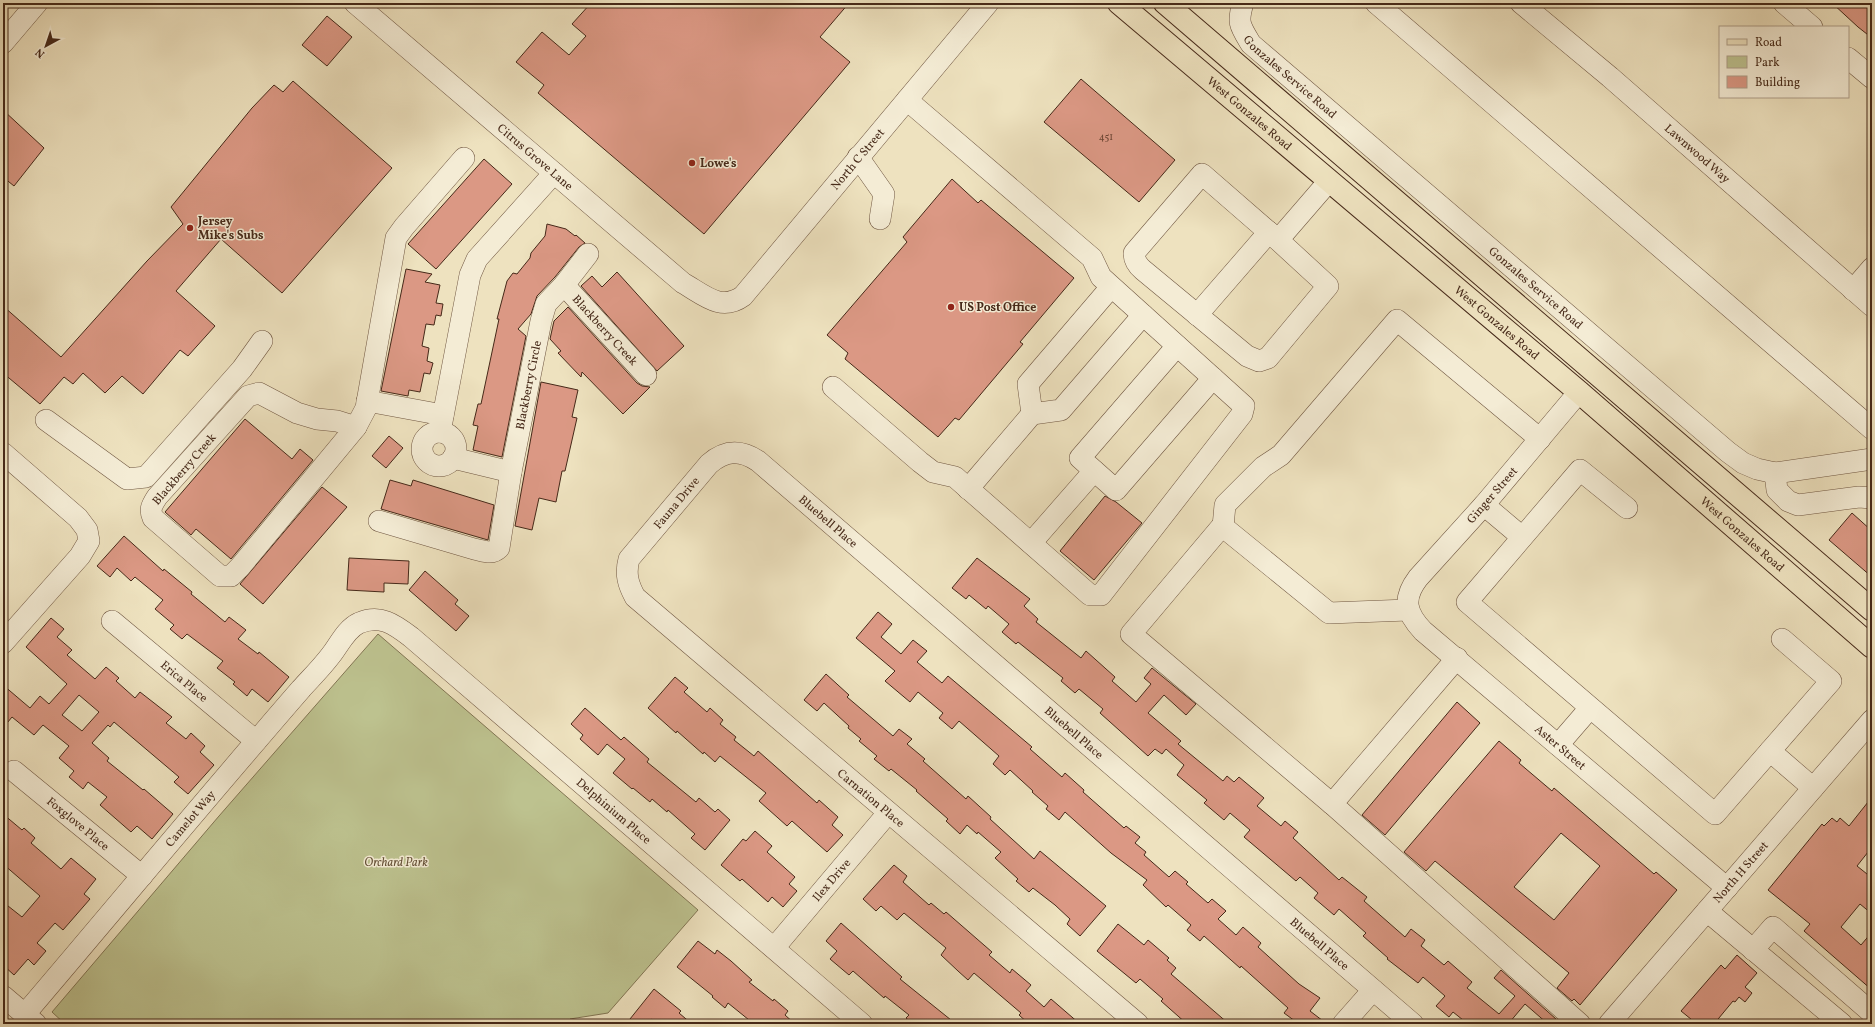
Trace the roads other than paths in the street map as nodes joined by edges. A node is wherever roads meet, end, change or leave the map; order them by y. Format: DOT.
graph roads {
  1 [pos="38,3"];
  2 [pos="355,3"];
  3 [pos="988,3"];
  4 [pos="1119,3"];
  5 [pos="1165,3"];
  6 [pos="1376,3"];
  7 [pos="1521,3"];
  8 [pos="1784,3"];
  9 [pos="1241,11"];
  10 [pos="1811,26"];
  11 [pos="3,43"];
  12 [pos="1849,59"];
  13 [pos="1872,78"];
  14 [pos="906,100"];
  15 [pos="858,157"];
  16 [pos="464,158"];
  17 [pos="554,173"];
  18 [pos="1329,181"];
  19 [pos="880,219"];
  20 [pos="1273,236"];
  21 [pos="588,254"];
  22 [pos="1872,268"];
  23 [pos="564,285"];
  24 [pos="1111,287"];
  25 [pos="1853,290"];
  26 [pos="720,303"];
  27 [pos="1872,306"];
  28 [pos="1143,315"];
  29 [pos="1197,315"];
  30 [pos="262,341"];
  31 [pos="1177,346"];
  32 [pos="646,375"];
  33 [pos="1213,378"];
  34 [pos="833,387"];
  35 [pos="1579,392"];
  36 [pos="367,401"];
  37 [pos="1032,414"];
  38 [pos="46,420"];
  39 [pos="441,423"];
  40 [pos="356,427"];
  41 [pos="1872,429"];
  42 [pos="1540,439"];
  43 [pos="3,453"];
  44 [pos="730,453"];
  45 [pos="453,458"];
  46 [pos="1872,459"];
  47 [pos="1087,464"];
  48 [pos="511,472"];
  49 [pos="1775,473"];
  50 [pos="961,483"];
  51 [pos="1872,498"];
  52 [pos="1484,505"];
  53 [pos="1627,508"];
  54 [pos="379,521"];
  55 [pos="1223,527"];
  56 [pos="1522,537"];
  57 [pos="1031,543"];
  58 [pos="629,559"];
  59 [pos="1408,604"];
  60 [pos="1872,610"];
  61 [pos="112,621"];
  62 [pos="357,624"];
  63 [pos="1782,639"];
  64 [pos="3,643"];
  65 [pos="1872,647"];
  66 [pos="1457,658"];
  67 [pos="1590,708"];
  68 [pos="1872,720"];
  69 [pos="256,741"];
  70 [pos="1558,745"];
  71 [pos="1770,751"];
  72 [pos="14,771"];
  73 [pos="1813,788"];
  74 [pos="1332,804"];
  75 [pos="888,813"];
  76 [pos="142,876"];
  77 [pos="1727,888"];
  78 [pos="1707,911"];
  79 [pos="774,948"];
  80 [pos="1753,950"];
  81 [pos="1373,990"];
  82 [pos="3,996"];
  83 [pos="1872,1014"];
  84 [pos="31,1019"];
  85 [pos="862,1024"];
  86 [pos="1138,1024"];
  87 [pos="1343,1024"];
  88 [pos="1413,1024"];
  89 [pos="1580,1024"];
  90 [pos="1609,1024"];
  91 [pos="1842,1024"];
  1 -- 11 [label="street"];
  2 -- 17 [label="street, Citrus Grove Lane"];
  3 -- 14 [label="street, North C Street"];
  4 -- 18 [label="main road, West Gonzales Road"];
  5 -- 60 [label="main road"];
  6 -- 41 [label="street"];
  7 -- 25 [label="street, Lawnwood Way"];
  8 -- 10 [label="street"];
  9 -- 49 [label="street, Gonzales Service Road"];
  12 -- 13 [label="street"];
  14 -- 15 [label="street, North C Street"];
  14 -- 24 [label="street"];
  15 -- 19 [label="street"];
  15 -- 26 [label="street, North C Street"];
  16 -- 36 [label="street, Blackberry Creek"];
  17 -- 26 [label="street, Citrus Grove Lane"];
  17 -- 39 [label="street"];
  18 -- 20 [label="street"];
  18 -- 35 [label="main road, West Gonzales Road"];
  20 -- 29 [label="street"];
  20 -- 29 [label="street"];
  20 -- 29 [label="street"];
  21 -- 23 [label="street, Blackberry Circle"];
  22 -- 25 [label="street"];
  23 -- 32 [label="street, Blackberry Creek"];
  23 -- 48 [label="street, Blackberry Circle"];
  24 -- 28 [label="street"];
  24 -- 37 [label="street"];
  25 -- 27 [label="street, Lawnwood Way"];
  28 -- 31 [label="street"];
  28 -- 37 [label="street"];
  30 -- 38 [label="street"];
  31 -- 33 [label="street"];
  31 -- 47 [label="street"];
  33 -- 47 [label="street"];
  33 -- 57 [label="street"];
  34 -- 50 [label="street"];
  35 -- 42 [label="street, Ginger Street"];
  35 -- 65 [label="main road, West Gonzales Road"];
  36 -- 39 [label="street"];
  36 -- 40 [label="street, Blackberry Creek"];
  37 -- 50 [label="street"];
  39 -- 45 [label="street"];
  39 -- 45 [label="street"];
  40 -- 40 [label="street, Blackberry Creek"];
  42 -- 52 [label="street, Ginger Street"];
  42 -- 55 [label="street"];
  43 -- 64 [label="street"];
  44 -- 58 [label="street, Fauna Drive"];
  44 -- 81 [label="street, Bluebell Place"];
  45 -- 48 [label="street"];
  46 -- 49 [label="street, Gonzales Service Road"];
  47 -- 57 [label="street"];
  48 -- 54 [label="street"];
  49 -- 51 [label="street"];
  50 -- 57 [label="street"];
  52 -- 56 [label="street"];
  52 -- 59 [label="street, Ginger Street"];
  53 -- 56 [label="street"];
  55 -- 59 [label="street"];
  55 -- 74 [label="street"];
  56 -- 67 [label="street"];
  58 -- 75 [label="street, Carnation Place"];
  59 -- 66 [label="street, Aster Street"];
  61 -- 69 [label="street, Erica Place"];
  62 -- 69 [label="street, Camelot Way"];
  62 -- 79 [label="street, Delphinium Place"];
  63 -- 71 [label="street"];
  66 -- 70 [label="street, Aster Street"];
  66 -- 74 [label="street"];
  67 -- 70 [label="street"];
  67 -- 71 [label="street"];
  68 -- 73 [label="street, North H Street"];
  69 -- 76 [label="street, Camelot Way"];
  70 -- 77 [label="street, Aster Street"];
  71 -- 73 [label="street"];
  72 -- 76 [label="street, Foxglove Place"];
  73 -- 77 [label="street, North H Street"];
  74 -- 89 [label="street"];
  75 -- 79 [label="street, Ilex Drive"];
  75 -- 86 [label="street, Carnation Place"];
  76 -- 84 [label="street, Camelot Way"];
  77 -- 78 [label="street, North H Street"];
  78 -- 80 [label="street"];
  78 -- 90 [label="street, North H Street"];
  79 -- 85 [label="street, Delphinium Place"];
  80 -- 83 [label="street"];
  80 -- 91 [label="street"];
  81 -- 87 [label="street"];
  81 -- 88 [label="street, Bluebell Place"];
  82 -- 84 [label="street"];
}
